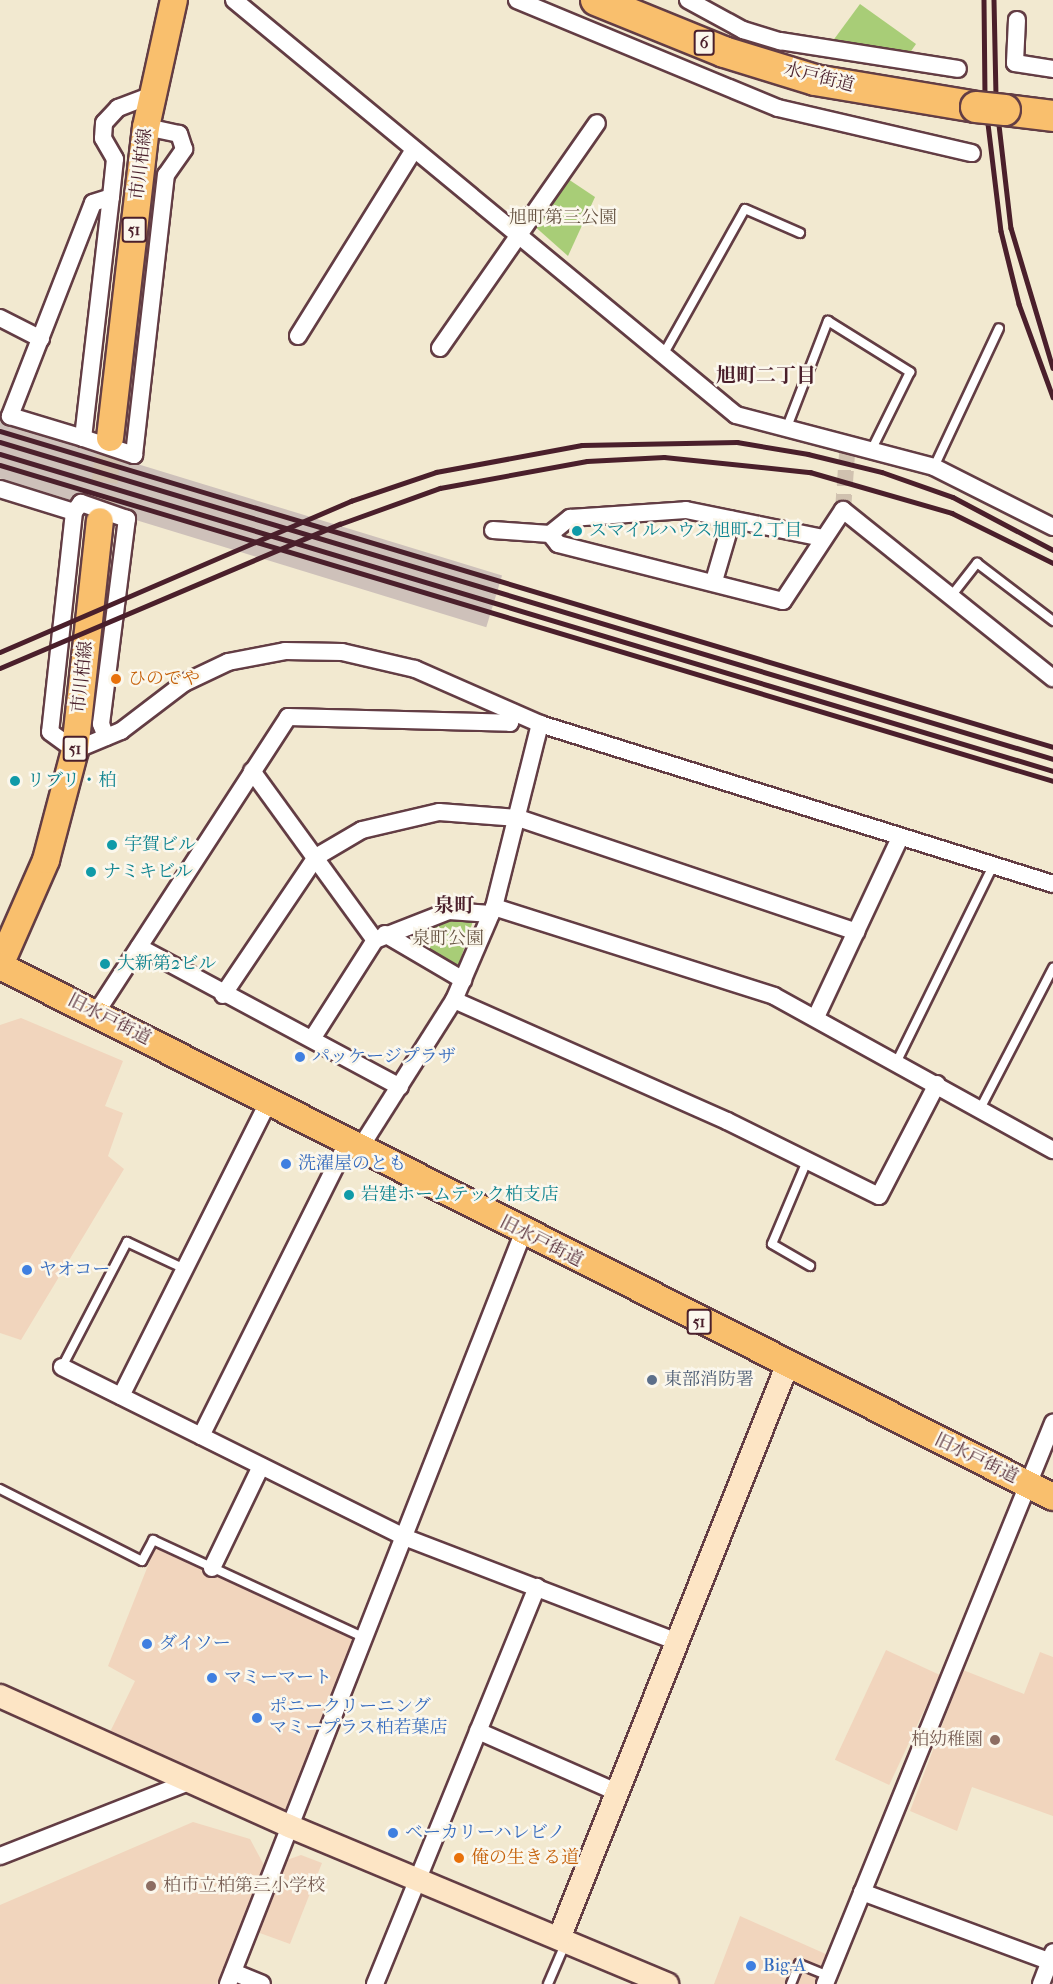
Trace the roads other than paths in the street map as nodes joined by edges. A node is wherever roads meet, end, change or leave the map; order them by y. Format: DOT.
graph roads {
  1 [pos="174,0"];
  2 [pos="234,0"];
  3 [pos="517,0"];
  4 [pos="596,0"];
  5 [pos="688,0"];
  6 [pos="1017,20"];
  7 [pos="958,69"];
  8 [pos="1053,69"];
  9 [pos="152,95"];
  10 [pos="1053,116"];
  11 [pos="597,123"];
  12 [pos="146,127"];
  13 [pos="414,150"];
  14 [pos="972,153"];
  15 [pos="111,197"];
  16 [pos="800,233"];
  17 [pos="519,236"];
  18 [pos="0,318"];
  19 [pos="999,328"];
  20 [pos="298,336"];
  21 [pos="41,339"];
  22 [pos="440,348"];
  23 [pos="663,356"];
  24 [pos="8,404"];
  25 [pos="787,427"];
  26 [pos="83,438"];
  27 [pos="111,438"];
  28 [pos="873,447"];
  29 [pos="934,467"];
  30 [pos="0,489"];
  31 [pos="74,512"];
  32 [pos="732,520"];
  33 [pos="100,521"];
  34 [pos="1053,527"];
  35 [pos="493,530"];
  36 [pos="550,534"];
  37 [pos="822,538"];
  38 [pos="714,580"];
  39 [pos="952,595"];
  40 [pos="1053,621"];
  41 [pos="1053,678"];
  42 [pos="513,712"];
  43 [pos="540,724"];
  44 [pos="106,737"];
  45 [pos="75,750"];
  46 [pos="252,771"];
  47 [pos="518,818"];
  48 [pos="899,840"];
  49 [pos="316,856"];
  50 [pos="993,866"];
  51 [pos="1053,884"];
  52 [pos="492,910"];
  53 [pos="856,932"];
  54 [pos="380,937"];
  55 [pos="139,947"];
  56 [pos="0,965"];
  57 [pos="1053,968"];
  58 [pos="463,980"];
  59 [pos="223,995"];
  60 [pos="454,1000"];
  61 [pos="96,1013"];
  62 [pos="816,1017"];
  63 [pos="312,1039"];
  64 [pos="897,1061"];
  65 [pos="937,1084"];
  66 [pos="400,1087"];
  67 [pos="268,1102"];
  68 [pos="981,1107"];
  69 [pos="354,1145"];
  70 [pos="1053,1150"];
  71 [pos="807,1161"];
  72 [pos="523,1233"];
  73 [pos="810,1266"];
  74 [pos="185,1269"];
  75 [pos="787,1366"];
  76 [pos="62,1367"];
  77 [pos="121,1396"];
  78 [pos="1053,1423"];
  79 [pos="201,1436"];
  80 [pos="261,1466"];
  81 [pos="1024,1483"];
  82 [pos="0,1489"];
  83 [pos="1053,1497"];
  84 [pos="404,1537"];
  85 [pos="212,1568"];
  86 [pos="537,1587"];
  87 [pos="365,1638"];
  88 [pos="675,1641"];
  89 [pos="0,1696"];
  90 [pos="478,1731"];
  91 [pos="191,1781"];
  92 [pos="616,1792"];
  93 [pos="289,1826"];
  94 [pos="0,1856"];
  95 [pos="417,1876"];
  96 [pos="862,1892"];
  97 [pos="563,1937"];
  98 [pos="1051,1957"];
  99 [pos="230,1978"];
  100 [pos="827,1980"];
  101 [pos="262,1984"];
  102 [pos="375,1984"];
  103 [pos="548,1984"];
  104 [pos="667,1984"];
  105 [pos="791,1984"];
  106 [pos="1041,1984"];
  1 -- 9 [label="main road, 市川柏線 / 51"];
  2 -- 13 [label="street"];
  3 -- 14 [label="street"];
  4 -- 10 [label="highway, 水戸街道 / 6"];
  5 -- 7 [label="street"];
  6 -- 8 [label="street"];
  9 -- 12 [label="main road, 市川柏線 / 51"];
  9 -- 15 [label="street"];
  11 -- 17 [label="street"];
  12 -- 26 [label="street"];
  12 -- 27 [label="main road, 市川柏線 / 51"];
  13 -- 17 [label="street"];
  13 -- 20 [label="street"];
  15 -- 21 [label="street"];
  15 -- 26 [label="street"];
  16 -- 23 [label="lane"];
  17 -- 22 [label="street"];
  17 -- 23 [label="street"];
  18 -- 21 [label="street"];
  19 -- 29 [label="lane"];
  21 -- 24 [label="street"];
  23 -- 25 [label="street"];
  24 -- 26 [label="street"];
  25 -- 28 [label="street"];
  25 -- 28 [label="lane"];
  28 -- 29 [label="street"];
  29 -- 34 [label="street"];
  30 -- 31 [label="street"];
  31 -- 44 [label="street"];
  31 -- 45 [label="street"];
  32 -- 36 [label="street"];
  32 -- 37 [label="street"];
  32 -- 38 [label="street"];
  33 -- 45 [label="main road, 市川柏線 / 51"];
  35 -- 36 [label="street"];
  36 -- 38 [label="street"];
  37 -- 38 [label="street"];
  37 -- 39 [label="street"];
  39 -- 40 [label="lane"];
  39 -- 41 [label="street"];
  42 -- 43 [label="street"];
  42 -- 44 [label="street"];
  42 -- 46 [label="street"];
  43 -- 47 [label="street"];
  43 -- 48 [label="street"];
  44 -- 45 [label="street"];
  45 -- 56 [label="main road, 市川柏線 / 51"];
  46 -- 49 [label="street"];
  46 -- 55 [label="street"];
  47 -- 49 [label="street"];
  47 -- 52 [label="street"];
  47 -- 53 [label="street"];
  48 -- 50 [label="street"];
  48 -- 53 [label="street"];
  49 -- 54 [label="street"];
  49 -- 59 [label="street"];
  50 -- 51 [label="street"];
  50 -- 64 [label="lane"];
  52 -- 54 [label="street"];
  52 -- 58 [label="street"];
  52 -- 62 [label="street"];
  53 -- 62 [label="street"];
  54 -- 58 [label="street"];
  54 -- 63 [label="street"];
  55 -- 59 [label="street"];
  55 -- 61 [label="street"];
  56 -- 61 [label="main road, 旧水戸街道 / 51"];
  57 -- 68 [label="lane"];
  58 -- 60 [label="street"];
  59 -- 63 [label="street"];
  60 -- 66 [label="street"];
  60 -- 71 [label="street"];
  61 -- 67 [label="main road, 旧水戸街道 / 51"];
  62 -- 64 [label="street"];
  63 -- 66 [label="street"];
  64 -- 65 [label="street"];
  65 -- 68 [label="street"];
  65 -- 71 [label="street"];
  66 -- 69 [label="street"];
  67 -- 69 [label="main road, 旧水戸街道 / 51"];
  67 -- 74 [label="street"];
  68 -- 70 [label="street"];
  69 -- 72 [label="main road, 旧水戸街道 / 51"];
  69 -- 79 [label="street"];
  71 -- 73 [label="lane"];
  72 -- 75 [label="main road, 旧水戸街道 / 51"];
  72 -- 84 [label="street"];
  74 -- 76 [label="lane"];
  74 -- 77 [label="street"];
  75 -- 81 [label="main road, 旧水戸街道 / 51"];
  75 -- 88 [label="street"];
  76 -- 77 [label="street"];
  77 -- 79 [label="street"];
  78 -- 81 [label="street"];
  79 -- 80 [label="street"];
  80 -- 84 [label="street"];
  80 -- 85 [label="street"];
  81 -- 83 [label="main road, 旧水戸街道 / 51"];
  81 -- 96 [label="street"];
  82 -- 85 [label="lane"];
  84 -- 86 [label="street"];
  84 -- 87 [label="street"];
  85 -- 87 [label="lane"];
  86 -- 88 [label="street"];
  86 -- 90 [label="street"];
  87 -- 93 [label="street"];
  88 -- 92 [label="street"];
  89 -- 91 [label="street"];
  90 -- 92 [label="street"];
  90 -- 95 [label="street"];
  91 -- 93 [label="street"];
  91 -- 94 [label="street"];
  92 -- 97 [label="street"];
  93 -- 95 [label="street"];
  93 -- 99 [label="street"];
  95 -- 97 [label="street"];
  95 -- 102 [label="street"];
  96 -- 98 [label="street"];
  96 -- 100 [label="street"];
  97 -- 103 [label="lane"];
  97 -- 104 [label="street"];
  98 -- 106 [label="street"];
  99 -- 101 [label="street"];
  100 -- 105 [label="lane"];
}
